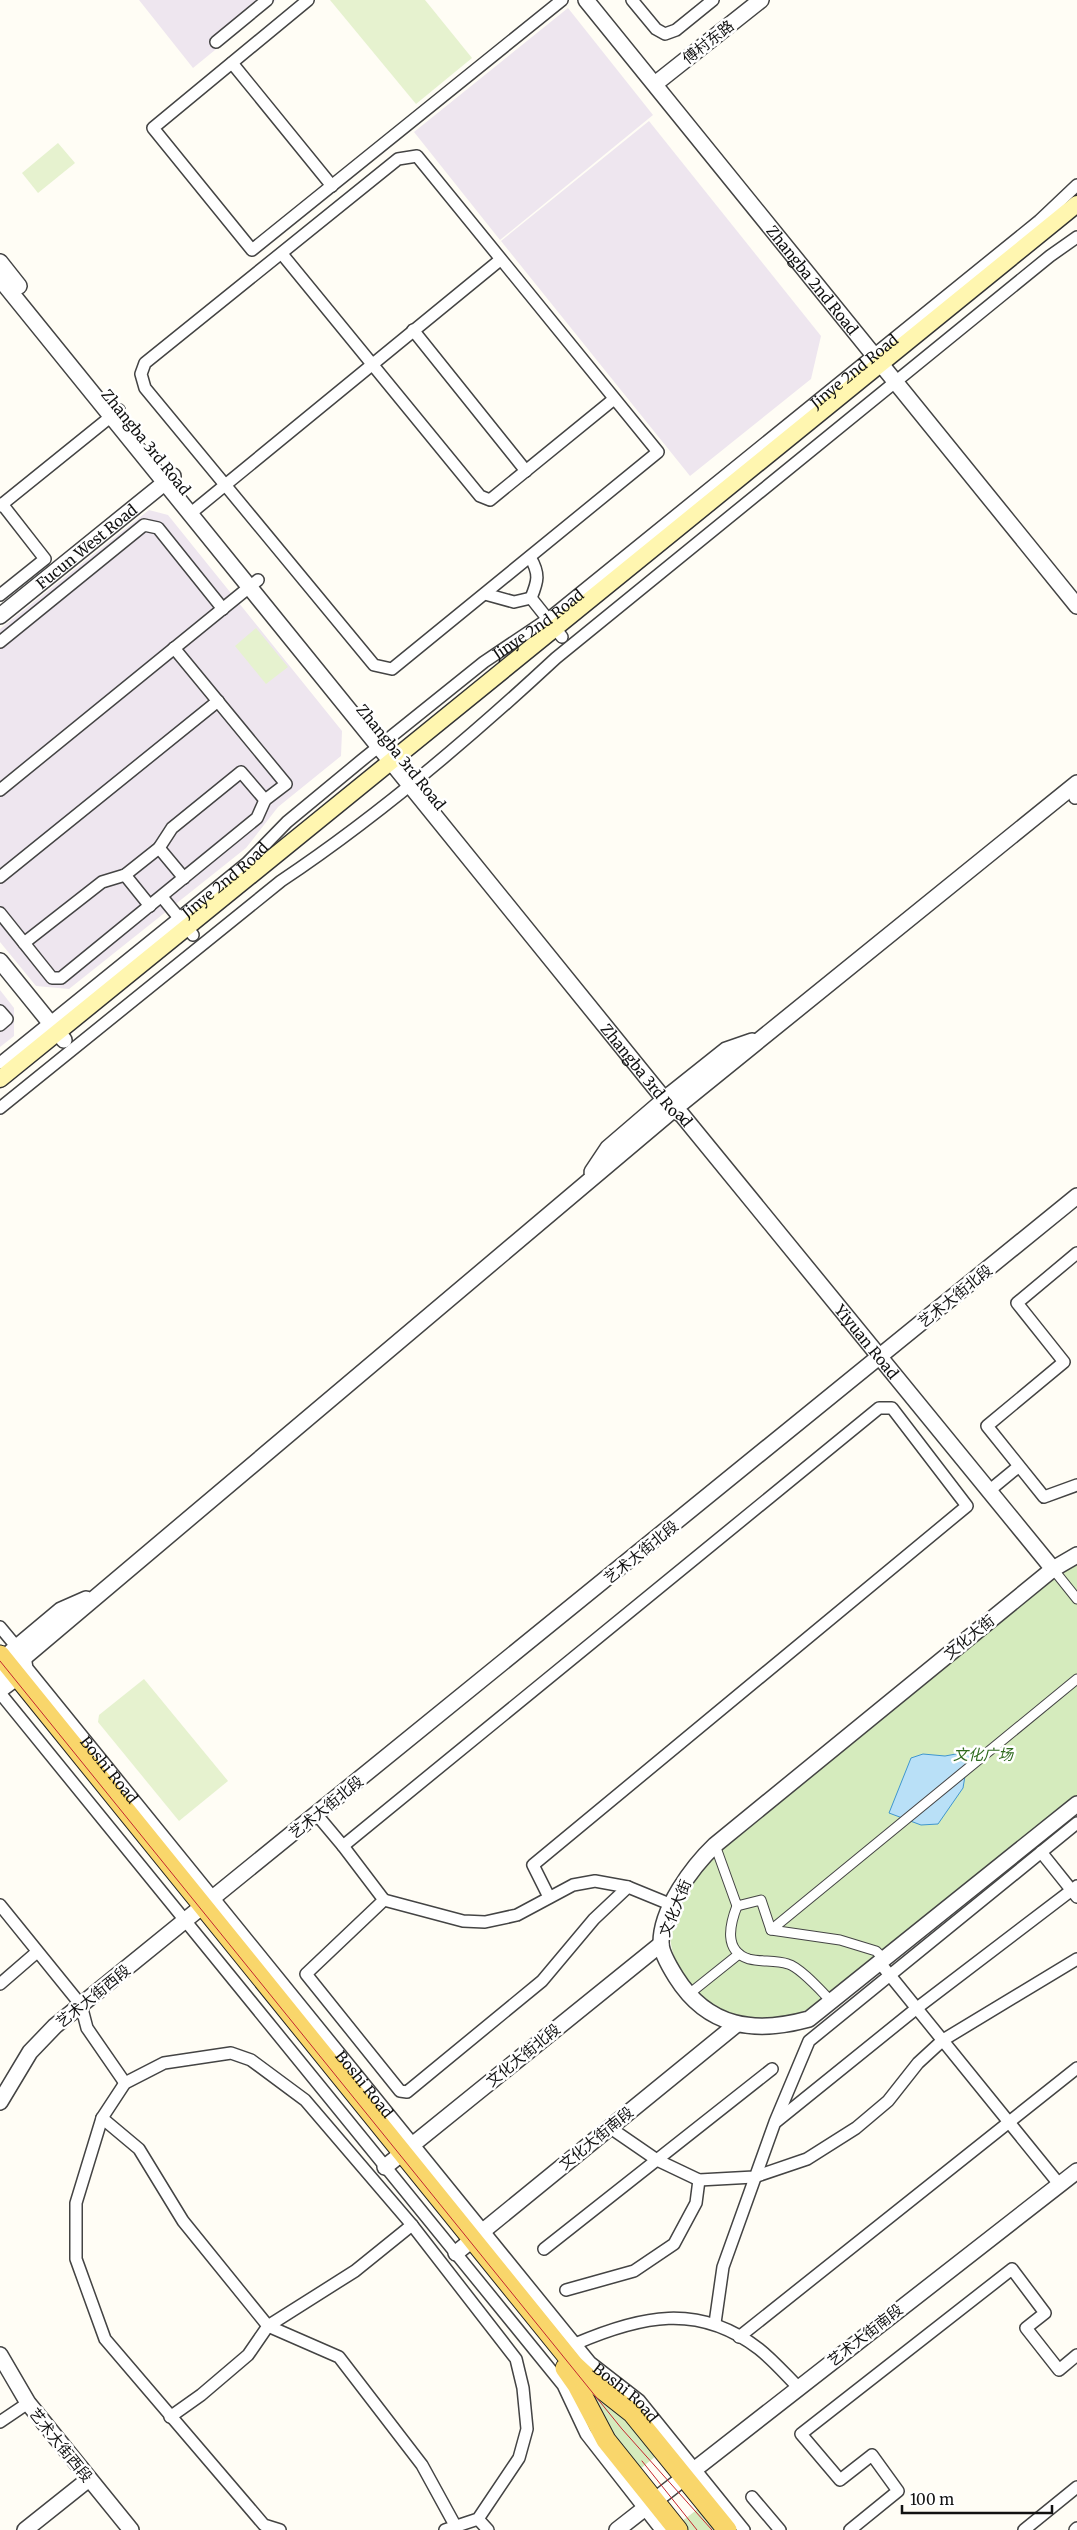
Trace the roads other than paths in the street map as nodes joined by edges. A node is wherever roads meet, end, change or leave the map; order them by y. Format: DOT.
graph roads {
  1 [pos="267,0"];
  2 [pos="308,0"];
  3 [pos="562,0"];
  4 [pos="586,0"];
  5 [pos="598,0"];
  6 [pos="632,0"];
  7 [pos="713,0"];
  8 [pos="761,0"];
  9 [pos="216,42"];
  10 [pos="232,64"];
  11 [pos="658,81"];
  12 [pos="1077,185"];
  13 [pos="332,186"];
  14 [pos="1077,204"];
  15 [pos="1077,218"];
  16 [pos="1077,237"];
  17 [pos="282,254"];
  18 [pos="500,260"];
  19 [pos="0,262"];
  20 [pos="0,279"];
  21 [pos="413,330"];
  22 [pos="372,364"];
  23 [pos="888,365"];
  24 [pos="614,399"];
  25 [pos="116,413"];
  26 [pos="526,471"];
  27 [pos="169,479"];
  28 [pos="224,484"];
  29 [pos="1,505"];
  30 [pos="195,510"];
  31 [pos="530,557"];
  32 [pos="254,583"];
  33 [pos="1077,591"];
  34 [pos="485,594"];
  35 [pos="0,595"];
  36 [pos="531,598"];
  37 [pos="1077,606"];
  38 [pos="223,608"];
  39 [pos="0,616"];
  40 [pos="555,628"];
  41 [pos="0,642"];
  42 [pos="174,648"];
  43 [pos="218,701"];
  44 [pos="384,743"];
  45 [pos="399,762"];
  46 [pos="1077,777"];
  47 [pos="414,780"];
  48 [pos="0,790"];
  49 [pos="1074,793"];
  50 [pos="265,800"];
  51 [pos="159,848"];
  52 [pos="125,875"];
  53 [pos="0,877"];
  54 [pos="184,878"];
  55 [pos="162,897"];
  56 [pos="150,906"];
  57 [pos="0,913"];
  58 [pos="186,927"];
  59 [pos="24,943"];
  60 [pos="0,961"];
  61 [pos="0,1011"];
  62 [pos="0,1025"];
  63 [pos="57,1032"];
  64 [pos="0,1063"];
  65 [pos="0,1079"];
  66 [pos="0,1092"];
  67 [pos="675,1104"];
  68 [pos="0,1108"];
  69 [pos="1077,1196"];
  70 [pos="1077,1253"];
  71 [pos="880,1358"];
  72 [pos="1018,1468"];
  73 [pos="1077,1485"];
  74 [pos="990,1490"];
  75 [pos="1077,1556"];
  76 [pos="1053,1569"];
  77 [pos="1077,1599"];
  78 [pos="0,1626"];
  79 [pos="8,1670"];
  80 [pos="1077,1679"];
  81 [pos="1077,1804"];
  82 [pos="317,1815"];
  83 [pos="1077,1823"];
  84 [pos="715,1845"];
  85 [pos="343,1846"];
  86 [pos="1041,1852"];
  87 [pos="628,1888"];
  88 [pos="1075,1891"];
  89 [pos="549,1898"];
  90 [pos="384,1900"];
  91 [pos="0,1905"];
  92 [pos="672,1905"];
  93 [pos="737,1906"];
  94 [pos="199,1909"];
  95 [pos="771,1930"];
  96 [pos="661,1944"];
  97 [pos="37,1952"];
  98 [pos="739,1954"];
  99 [pos="1077,1959"];
  100 [pos="883,1961"];
  101 [pos="890,1975"];
  102 [pos="0,1984"];
  103 [pos="689,1994"];
  104 [pos="832,2002"];
  105 [pos="81,2005"];
  106 [pos="917,2008"];
  107 [pos="737,2024"];
  108 [pos="943,2040"];
  109 [pos="772,2068"];
  110 [pos="1077,2068"];
  111 [pos="126,2082"];
  112 [pos="0,2102"];
  113 [pos="102,2118"];
  114 [pos="775,2122"];
  115 [pos="1010,2122"];
  116 [pos="609,2127"];
  117 [pos="399,2156"];
  118 [pos="657,2160"];
  119 [pos="1077,2171"];
  120 [pos="754,2178"];
  121 [pos="699,2180"];
  122 [pos="1059,2184"];
  123 [pos="412,2225"];
  124 [pos="469,2242"];
  125 [pos="544,2249"];
  126 [pos="566,2290"];
  127 [pos="714,2323"];
  128 [pos="268,2326"];
  129 [pos="739,2337"];
  130 [pos="575,2344"];
  131 [pos="0,2354"];
  132 [pos="1077,2355"];
  133 [pos="798,2387"];
  134 [pos="28,2404"];
  135 [pos="170,2417"];
  136 [pos="0,2422"];
  137 [pos="689,2472"];
  138 [pos="89,2479"];
  139 [pos="1077,2487"];
  140 [pos="752,2496"];
  141 [pos="649,2504"];
  142 [pos="478,2519"];
  143 [pos="451,2528"];
  144 [pos="25,2530"];
  145 [pos="131,2530"];
  146 [pos="280,2530"];
  147 [pos="488,2530"];
  148 [pos="617,2530"];
  149 [pos="661,2530"];
  150 [pos="678,2530"];
  151 [pos="727,2530"];
  152 [pos="744,2530"];
  153 [pos="780,2530"];
  154 [pos="850,2530"];
  155 [pos="1024,2530"];
  1 -- 9 [label="street"];
  2 -- 10 [label="street"];
  3 -- 13 [label="street"];
  4 -- 11 [label="street, Zhangba 2nd Road"];
  5 -- 11 [label="street, Zhangba 2nd Road"];
  6 -- 7 [label="street"];
  8 -- 11 [label="street, 傅村东路"];
  10 -- 13 [label="street"];
  10 -- 13 [label="street"];
  11 -- 23 [label="street, Zhangba 2nd Road"];
  12 -- 23 [label="street, Jinye 2nd Road"];
  14 -- 23 [label="main road, Jinye 2nd Road"];
  15 -- 23 [label="main road, Jinye 2nd Road"];
  16 -- 23 [label="street, Jinye 2nd Road"];
  17 -- 18 [label="street"];
  17 -- 22 [label="street"];
  17 -- 28 [label="street"];
  18 -- 21 [label="street"];
  18 -- 24 [label="street"];
  19 -- 25 [label="street, Zhangba 3rd Road"];
  20 -- 25 [label="street, Zhangba 3rd Road"];
  21 -- 22 [label="street"];
  21 -- 26 [label="street"];
  22 -- 26 [label="street"];
  22 -- 28 [label="street"];
  23 -- 33 [label="street, Zhangba 2nd Road"];
  23 -- 37 [label="street, Zhangba 2nd Road"];
  23 -- 40 [label="main road, Jinye 2nd Road"];
  23 -- 47 [label="street, Jinye 2nd Road"];
  24 -- 26 [label="street"];
  24 -- 31 [label="street"];
  25 -- 27 [label="street, Zhangba 3rd Road"];
  25 -- 29 [label="street"];
  27 -- 30 [label="street, Zhangba 3rd Road"];
  27 -- 39 [label="street, Fucun West Road"];
  28 -- 30 [label="street"];
  28 -- 34 [label="street"];
  29 -- 35 [label="street"];
  30 -- 32 [label="street, Zhangba 3rd Road"];
  31 -- 34 [label="street"];
  31 -- 36 [label="street"];
  32 -- 38 [label="street"];
  32 -- 44 [label="street, Zhangba 3rd Road"];
  34 -- 36 [label="street"];
  36 -- 40 [label="street"];
  38 -- 41 [label="street"];
  38 -- 42 [label="street"];
  40 -- 44 [label="street, Jinye 2nd Road"];
  40 -- 45 [label="main road, Jinye 2nd Road"];
  42 -- 43 [label="street"];
  42 -- 48 [label="street"];
  43 -- 50 [label="street"];
  43 -- 53 [label="street"];
  44 -- 45 [label="street, Zhangba 3rd Road"];
  44 -- 58 [label="street, Jinye 2nd Road"];
  45 -- 47 [label="street, Zhangba 3rd Road"];
  45 -- 58 [label="main road, Jinye 2nd Road"];
  46 -- 49 [label="street"];
  47 -- 67 [label="street, Zhangba 3rd Road"];
  47 -- 68 [label="street, Jinye 2nd Road"];
  49 -- 67 [label="street"];
  49 -- 67 [label="street"];
  50 -- 51 [label="street"];
  50 -- 54 [label="street"];
  51 -- 52 [label="street"];
  51 -- 54 [label="street"];
  52 -- 56 [label="street"];
  52 -- 59 [label="street"];
  54 -- 55 [label="street"];
  55 -- 56 [label="street"];
  55 -- 58 [label="street"];
  56 -- 59 [label="street"];
  57 -- 59 [label="street"];
  58 -- 63 [label="main road, Jinye 2nd Road"];
  60 -- 63 [label="street"];
  61 -- 62 [label="street"];
  63 -- 64 [label="street, Jinye 2nd Road"];
  63 -- 65 [label="main road, Jinye 2nd Road"];
  63 -- 66 [label="main road, Jinye 2nd Road"];
  67 -- 71 [label="street, Yiyuan Road"];
  67 -- 79 [label="street"];
  67 -- 79 [label="street"];
  69 -- 71 [label="street, 艺术大街北段"];
  70 -- 72 [label="street"];
  71 -- 74 [label="street, Yiyuan Road"];
  71 -- 82 [label="street, 艺术大街北段"];
  72 -- 73 [label="street"];
  72 -- 74 [label="street"];
  74 -- 76 [label="street, Yiyuan Road"];
  75 -- 76 [label="street, 文化大街"];
  76 -- 77 [label="street"];
  76 -- 84 [label="street, 文化大街"];
  78 -- 79 [label="street, Boshi Road"];
  79 -- 94 [label="main road, Boshi Road"];
  80 -- 95 [label="street"];
  81 -- 100 [label="street, 文化大街"];
  82 -- 85 [label="street"];
  82 -- 94 [label="street, 艺术大街北段"];
  83 -- 86 [label="street"];
  84 -- 92 [label="street, 文化大街"];
  84 -- 93 [label="street"];
  85 -- 89 [label="street"];
  85 -- 90 [label="street"];
  86 -- 88 [label="street"];
  86 -- 101 [label="street"];
  87 -- 89 [label="street"];
  87 -- 90 [label="street"];
  87 -- 92 [label="street"];
  88 -- 106 [label="street"];
  89 -- 90 [label="street"];
  91 -- 97 [label="street"];
  92 -- 96 [label="street, 文化大街"];
  93 -- 95 [label="street"];
  93 -- 98 [label="street"];
  94 -- 105 [label="street, 艺术大街西段"];
  94 -- 117 [label="main road, Boshi Road"];
  95 -- 100 [label="street"];
  96 -- 103 [label="street, 文化大街"];
  96 -- 117 [label="street, 文化大街北段"];
  97 -- 102 [label="street"];
  97 -- 105 [label="street"];
  98 -- 103 [label="street"];
  98 -- 104 [label="street"];
  99 -- 108 [label="street"];
  100 -- 101 [label="street"];
  100 -- 104 [label="street, 文化大街"];
  101 -- 106 [label="street"];
  101 -- 114 [label="street"];
  103 -- 107 [label="street, 文化大街"];
  104 -- 107 [label="street, 文化大街"];
  105 -- 111 [label="street"];
  105 -- 112 [label="street, 艺术大街西段"];
  106 -- 108 [label="street"];
  106 -- 114 [label="street"];
  107 -- 116 [label="street, 文化大街南段"];
  108 -- 115 [label="street"];
  108 -- 120 [label="street"];
  109 -- 118 [label="street"];
  110 -- 115 [label="street"];
  111 -- 113 [label="street"];
  111 -- 123 [label="street"];
  113 -- 128 [label="street"];
  113 -- 135 [label="street"];
  114 -- 120 [label="street"];
  115 -- 122 [label="street"];
  115 -- 129 [label="street"];
  116 -- 118 [label="street"];
  116 -- 124 [label="street, 文化大街南段"];
  117 -- 124 [label="main road, Boshi Road"];
  118 -- 121 [label="street"];
  118 -- 125 [label="street"];
  119 -- 122 [label="street, 艺术大街南段"];
  120 -- 121 [label="street"];
  120 -- 127 [label="street"];
  121 -- 126 [label="street"];
  122 -- 133 [label="street, 艺术大街南段"];
  123 -- 128 [label="street"];
  123 -- 142 [label="street"];
  124 -- 130 [label="street, Boshi Road"];
  124 -- 137 [label="main road, Boshi Road"];
  124 -- 141 [label="main road, Boshi Road"];
  127 -- 129 [label="street"];
  127 -- 130 [label="street"];
  128 -- 135 [label="street"];
  128 -- 143 [label="street"];
  129 -- 133 [label="street"];
  130 -- 137 [label="street, Boshi Road"];
  131 -- 134 [label="street, 艺术大街西段"];
  132 -- 154 [label="street"];
  133 -- 137 [label="street, 艺术大街南段"];
  134 -- 136 [label="street"];
  134 -- 138 [label="street, 艺术大街西段"];
  135 -- 146 [label="street"];
  137 -- 141 [label="street, 艺术大街南段"];
  137 -- 151 [label="main road, Boshi Road"];
  137 -- 152 [label="street, Boshi Road"];
  138 -- 144 [label="street"];
  138 -- 145 [label="street, 艺术大街西段"];
  139 -- 155 [label="street"];
  140 -- 153 [label="street"];
  141 -- 148 [label="street"];
  141 -- 149 [label="street, Boshi Road"];
  141 -- 150 [label="main road, Boshi Road"];
  142 -- 143 [label="street"];
  142 -- 147 [label="street"];
}
